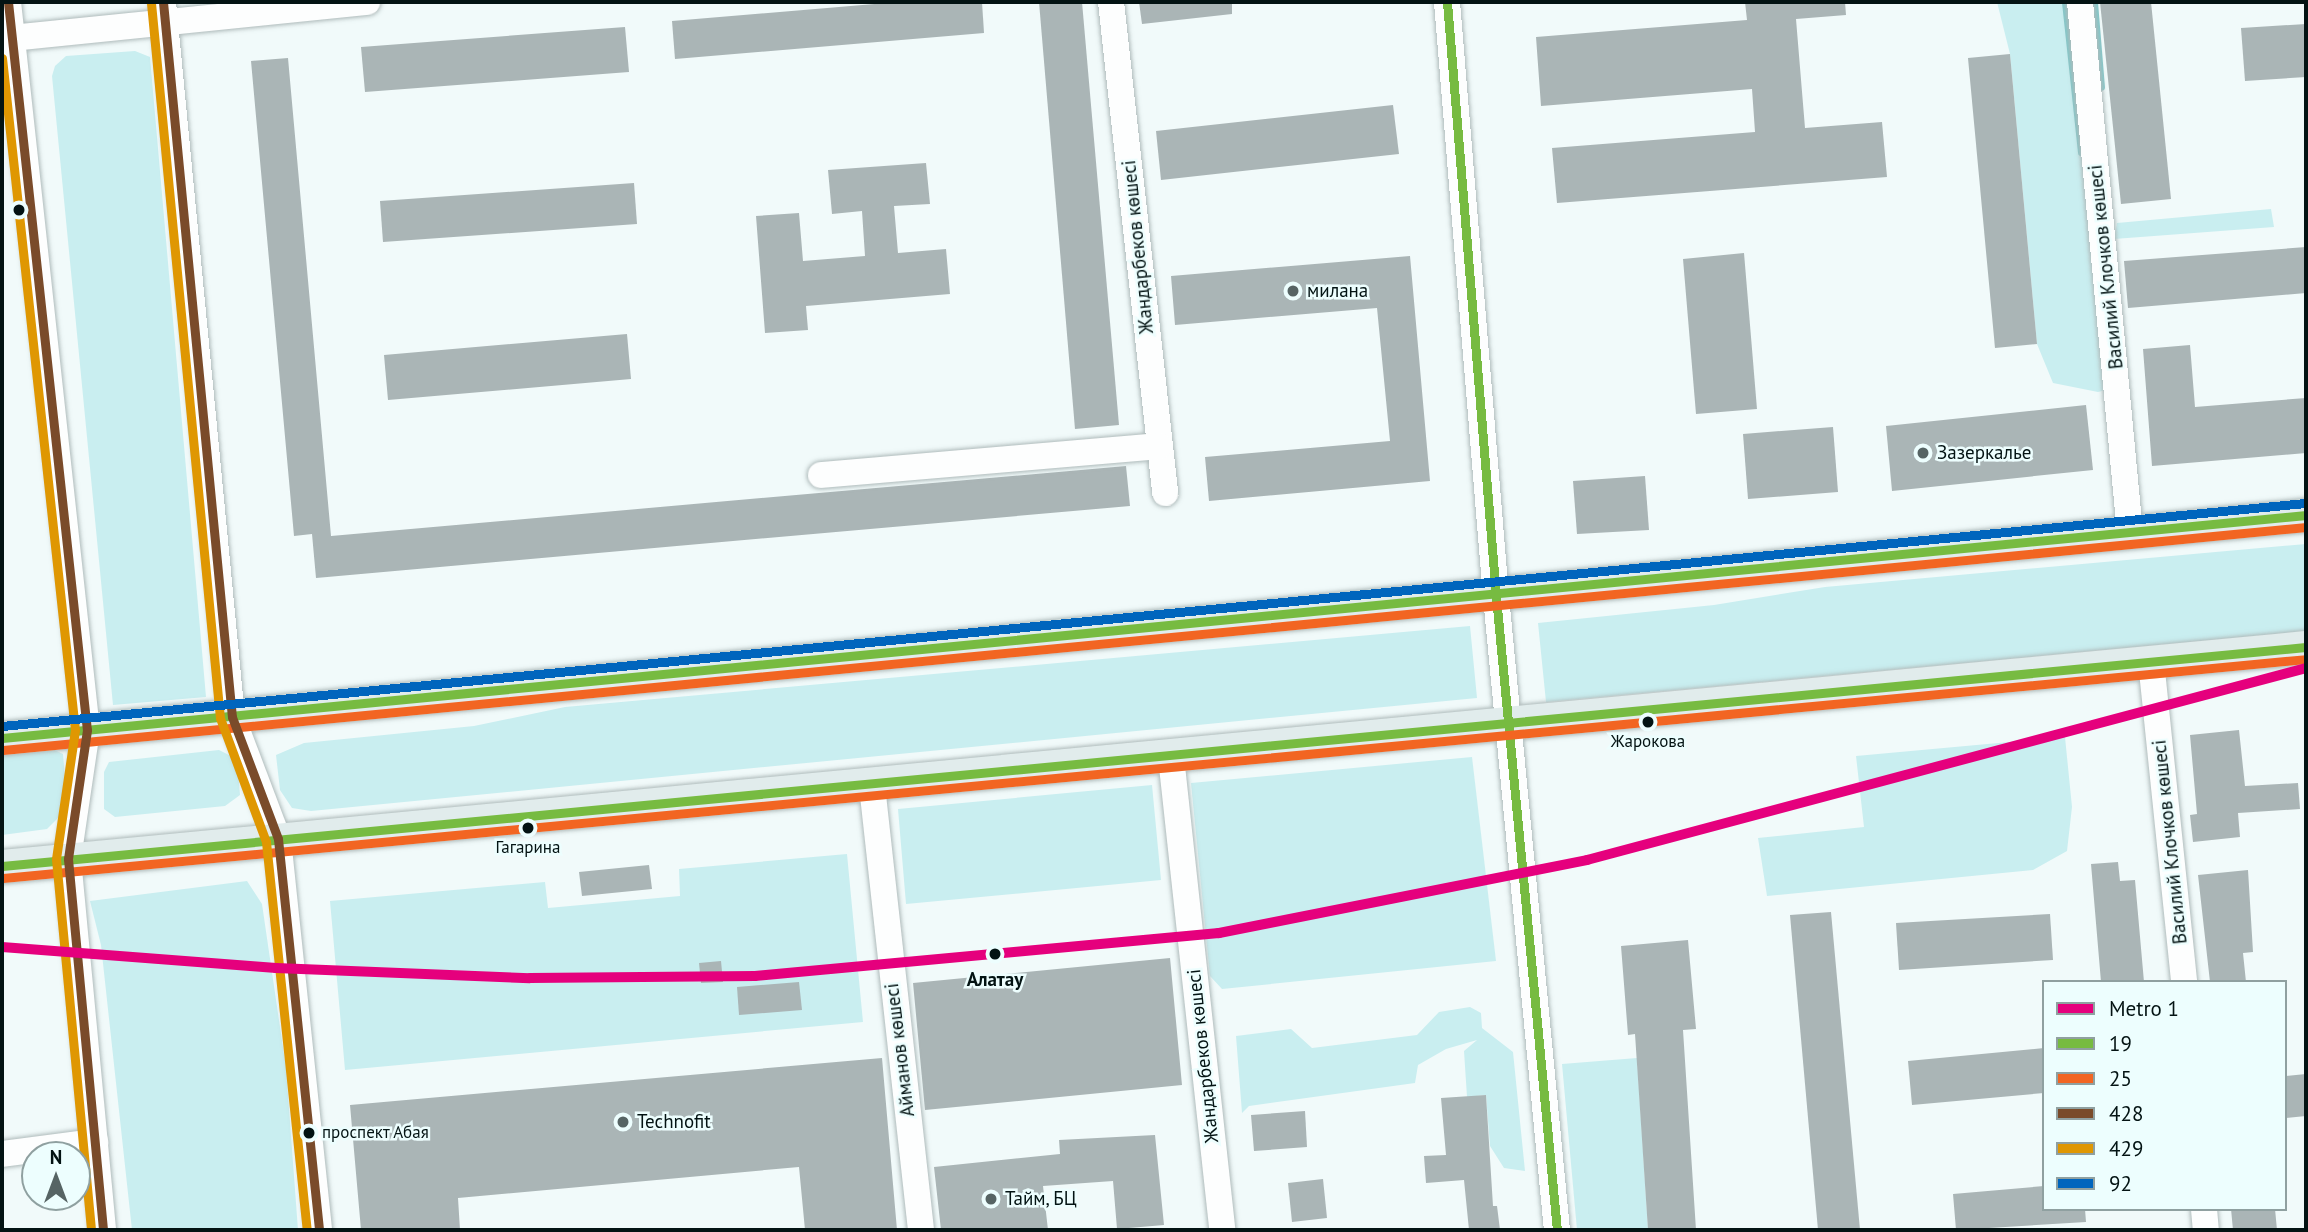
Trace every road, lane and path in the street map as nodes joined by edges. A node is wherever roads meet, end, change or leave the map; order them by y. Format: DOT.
graph roads {
  1 [pos="8,2"];
  2 [pos="368,2"];
  3 [pos="1111,2"];
  4 [pos="1447,2"];
  5 [pos="2080,2"];
  6 [pos="164,12"];
  7 [pos="6,39"];
  8 [pos="1160,446"];
  9 [pos="821,475"];
  10 [pos="1165,493"];
  11 [pos="2306,515"];
  12 [pos="2130,533"];
  13 [pos="1496,597"];
  14 [pos="2306,646"];
  15 [pos="2151,661"];
  16 [pos="232,717"];
  17 [pos="1508,724"];
  18 [pos="87,730"];
  19 [pos="2,738"];
  20 [pos="1171,757"];
  21 [pos="872,786"];
  22 [pos="278,839"];
  23 [pos="68,859"];
  24 [pos="2,866"];
  25 [pos="2184,980"];
  26 [pos="94,1142"];
  27 [pos="2,1154"];
  28 [pos="2204,1211"];
  29 [pos="103,1230"];
  30 [pos="318,1230"];
  31 [pos="921,1230"];
  32 [pos="1222,1230"];
  33 [pos="1557,1230"];
  34 [pos="2206,1230"];
  1 -- 7 [label="street"];
  2 -- 6 [label="street"];
  3 -- 8 [label="street, Жандарбеков көшесі"];
  4 -- 13 [label="street"];
  5 -- 12 [label="street, Василий Клочков көшесі"];
  6 -- 7 [label="street"];
  6 -- 16 [label="street"];
  7 -- 18 [label="street"];
  8 -- 9 [label="street"];
  8 -- 10 [label="street, Жандарбеков көшесі"];
  11 -- 12 [label="main road"];
  12 -- 13 [label="main road"];
  13 -- 16 [label="main road"];
  13 -- 17 [label="street"];
  14 -- 15 [label="main road"];
  15 -- 17 [label="main road"];
  15 -- 25 [label="street, Василий Клочков көшесі"];
  16 -- 18 [label="main road"];
  16 -- 22 [label="street"];
  17 -- 20 [label="main road"];
  17 -- 33 [label="street"];
  18 -- 19 [label="main road"];
  18 -- 23 [label="street"];
  20 -- 21 [label="main road"];
  20 -- 32 [label="street, Жандарбеков көшесі"];
  21 -- 22 [label="main road"];
  21 -- 31 [label="street, Айманов көшесі"];
  22 -- 23 [label="main road"];
  22 -- 30 [label="street"];
  23 -- 24 [label="main road"];
  23 -- 26 [label="street"];
  26 -- 27 [label="street"];
  26 -- 29 [label="street"];
  28 -- 34 [label="street"];
}
